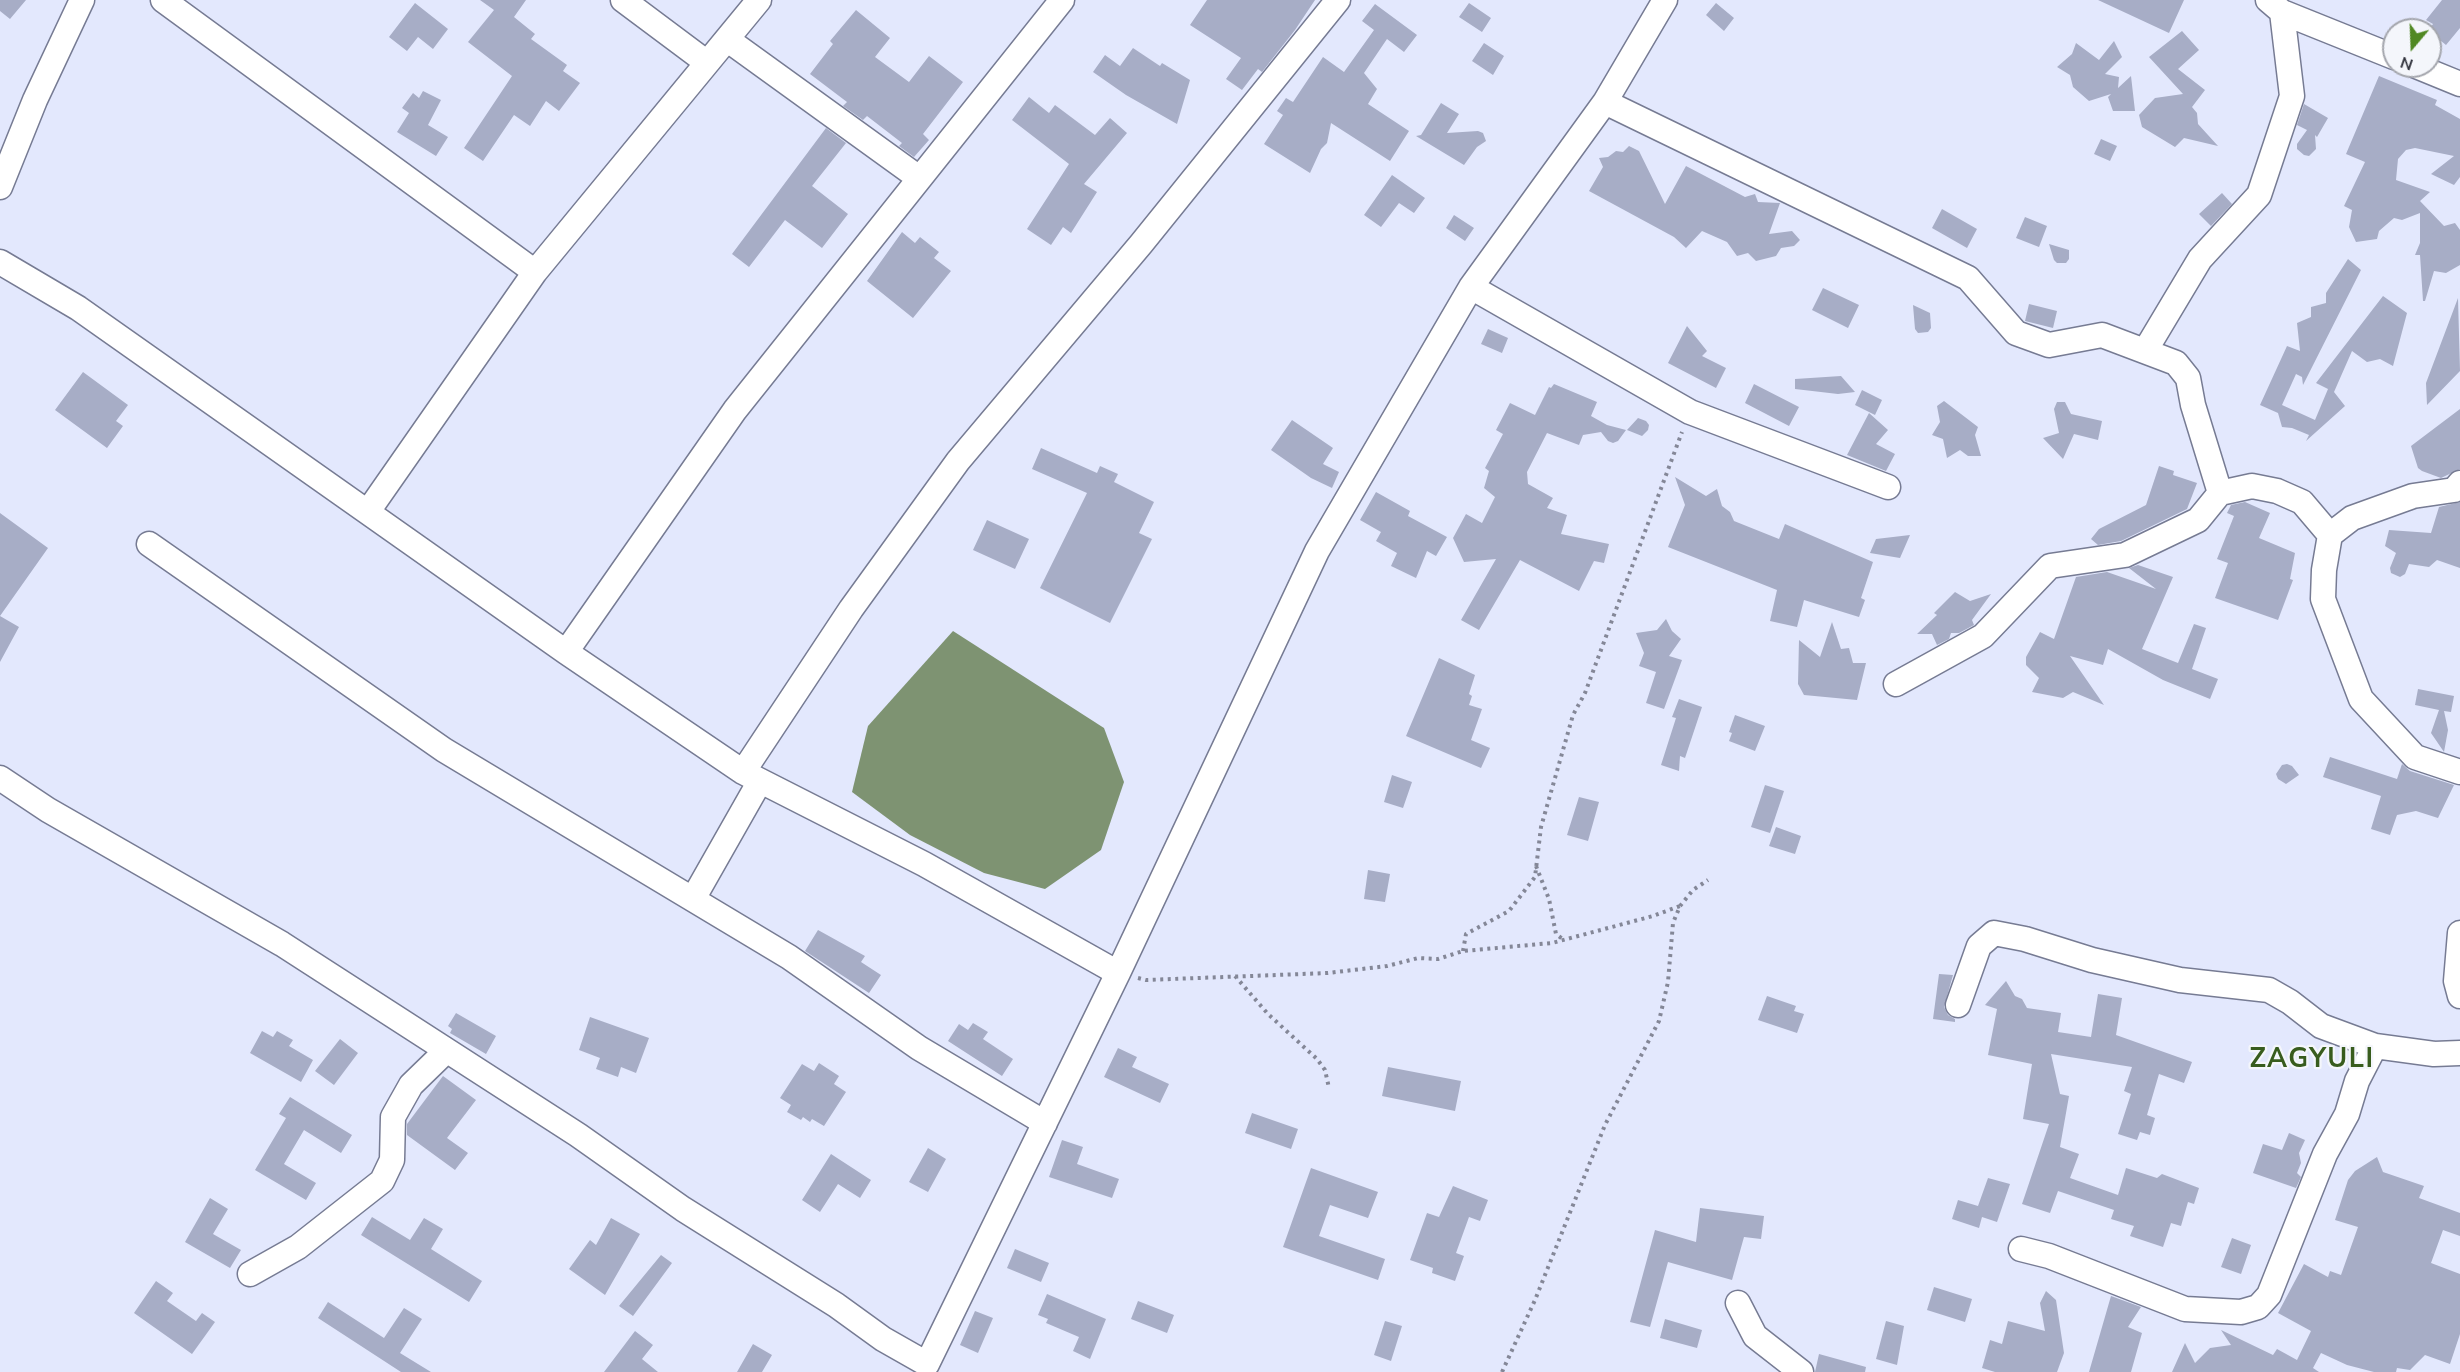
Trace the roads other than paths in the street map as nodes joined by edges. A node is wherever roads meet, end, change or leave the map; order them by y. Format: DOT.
graph roads {
  1 [pos="82,0"];
  2 [pos="163,0"];
  3 [pos="623,0"];
  4 [pos="759,0"];
  5 [pos="1062,0"];
  6 [pos="1338,0"];
  7 [pos="1665,0"];
  8 [pos="2275,6"];
  9 [pos="728,40"];
  10 [pos="2382,52"];
  11 [pos="706,62"];
  12 [pos="2442,77"];
  13 [pos="2460,84"];
  14 [pos="1605,102"];
  15 [pos="919,178"];
  16 [pos="0,187"];
  17 [pos="0,262"];
  18 [pos="535,272"];
  19 [pos="1471,287"];
  20 [pos="2145,351"];
  21 [pos="2460,483"];
  22 [pos="1888,487"];
  23 [pos="2220,493"];
  24 [pos="369,510"];
  25 [pos="2330,535"];
  26 [pos="149,544"];
  27 [pos="566,652"];
  28 [pos="1896,684"];
  29 [pos="2460,772"];
  30 [pos="751,776"];
  31 [pos="0,778"];
  32 [pos="693,899"];
  33 [pos="2460,933"];
  34 [pos="1118,973"];
  35 [pos="2460,996"];
  36 [pos="1958,1005"];
  37 [pos="2375,1046"];
  38 [pos="445,1052"];
  39 [pos="2460,1053"];
  40 [pos="1045,1124"];
  41 [pos="2021,1249"];
  42 [pos="250,1274"];
  43 [pos="1738,1303"];
  44 [pos="935,1368"];
  45 [pos="1801,1372"];
  1 -- 16 [label="street"];
  2 -- 18 [label="street"];
  3 -- 11 [label="street"];
  4 -- 9 [label="street"];
  5 -- 15 [label="street"];
  6 -- 30 [label="street"];
  7 -- 14 [label="street"];
  8 -- 10 [label="street"];
  8 -- 20 [label="street"];
  9 -- 11 [label="street"];
  9 -- 15 [label="street"];
  11 -- 18 [label="street"];
  12 -- 13 [label="street"];
  14 -- 19 [label="street"];
  14 -- 20 [label="street"];
  15 -- 27 [label="street"];
  17 -- 24 [label="street"];
  18 -- 24 [label="street"];
  19 -- 22 [label="street"];
  19 -- 34 [label="street"];
  20 -- 23 [label="street"];
  21 -- 25 [label="street"];
  23 -- 25 [label="street"];
  23 -- 28 [label="street"];
  24 -- 27 [label="street"];
  25 -- 29 [label="street"];
  26 -- 32 [label="street"];
  27 -- 30 [label="street"];
  30 -- 32 [label="street"];
  30 -- 34 [label="street"];
  31 -- 38 [label="street"];
  32 -- 40 [label="street"];
  33 -- 35 [label="street"];
  34 -- 40 [label="street"];
  36 -- 37 [label="street"];
  37 -- 39 [label="street"];
  37 -- 41 [label="street"];
  38 -- 42 [label="street"];
  38 -- 44 [label="street"];
  40 -- 44 [label="street"];
  43 -- 45 [label="street"];
}
